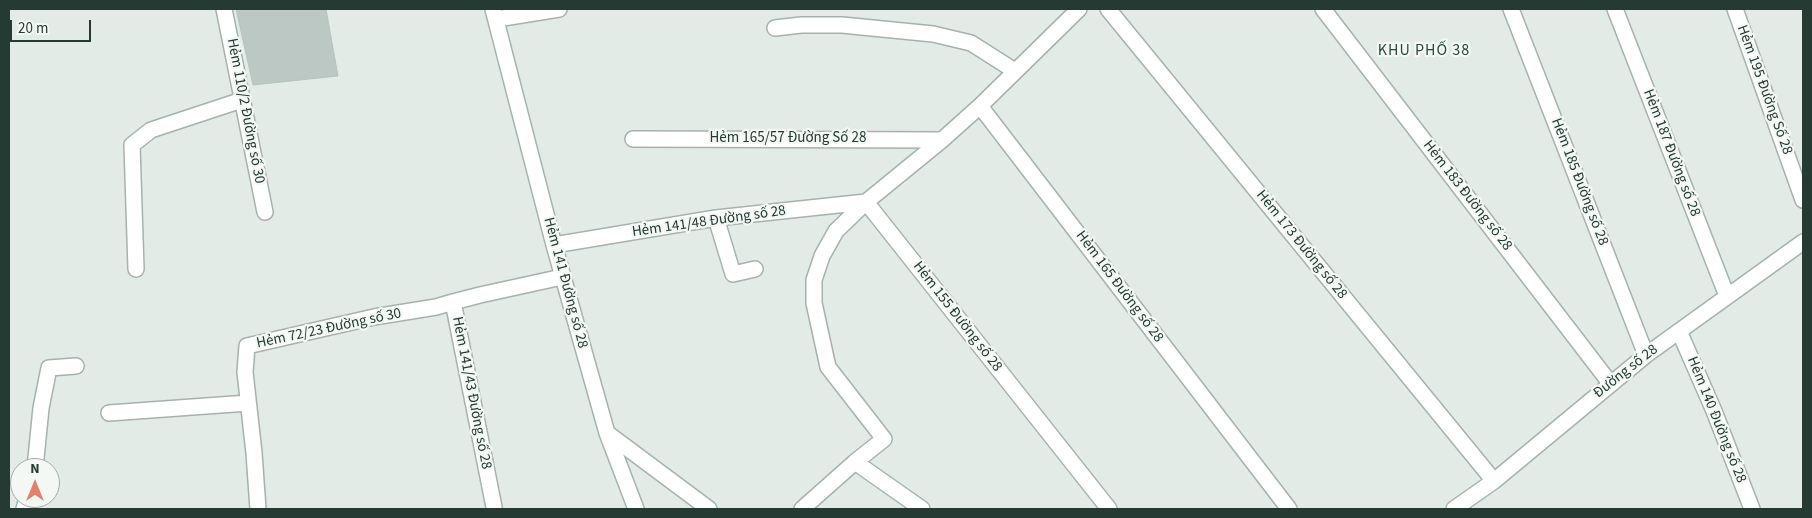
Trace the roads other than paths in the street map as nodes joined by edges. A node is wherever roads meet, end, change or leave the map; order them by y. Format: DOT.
graph roads {
  1 [pos="224,9"];
  2 [pos="559,9"];
  3 [pos="1079,9"];
  4 [pos="1108,9"];
  5 [pos="1323,9"];
  6 [pos="1511,9"];
  7 [pos="1615,9"];
  8 [pos="1735,9"];
  9 [pos="495,14"];
  10 [pos="775,28"];
  11 [pos="1015,71"];
  12 [pos="242,100"];
  13 [pos="980,106"];
  14 [pos="633,139"];
  15 [pos="942,140"];
  16 [pos="1803,200"];
  17 [pos="866,202"];
  18 [pos="265,212"];
  19 [pos="716,218"];
  20 [pos="1803,242"];
  21 [pos="554,245"];
  22 [pos="136,269"];
  23 [pos="756,269"];
  24 [pos="562,277"];
  25 [pos="1727,296"];
  26 [pos="453,302"];
  27 [pos="1679,331"];
  28 [pos="1646,355"];
  29 [pos="76,366"];
  30 [pos="1610,383"];
  31 [pos="248,403"];
  32 [pos="109,414"];
  33 [pos="607,433"];
  34 [pos="35,458"];
  35 [pos="855,462"];
  36 [pos="1494,481"];
  37 [pos="494,507"];
  38 [pos="258,509"];
  39 [pos="636,509"];
  40 [pos="709,509"];
  41 [pos="802,509"];
  42 [pos="922,509"];
  43 [pos="1109,509"];
  44 [pos="1289,509"];
  45 [pos="1454,509"];
  46 [pos="1752,509"];
  1 -- 12 [label="street, Hẻm 110/2 Đường số 30"];
  2 -- 9 [label="street"];
  3 -- 11 [label="street"];
  4 -- 36 [label="street, Hẻm 173 Đường số 28"];
  5 -- 30 [label="street, Hẻm 183 Đường số 28"];
  6 -- 28 [label="street, Hẻm 185 Đường số 28"];
  7 -- 25 [label="street, Hẻm 187 Đường số 28"];
  8 -- 16 [label="street, Hẻm 195 Đường Số 28"];
  9 -- 21 [label="street, Hẻm 141 Đường số 28"];
  10 -- 11 [label="street"];
  11 -- 13 [label="street"];
  12 -- 18 [label="street, Hẻm 110/2 Đường số 30"];
  12 -- 22 [label="street"];
  13 -- 15 [label="street"];
  13 -- 44 [label="street, Hẻm 165 Đường số 28"];
  14 -- 15 [label="street, Hẻm 165/57 Đường Số 28"];
  15 -- 17 [label="street"];
  17 -- 19 [label="street, Hẻm 141/48 Đường số 28"];
  17 -- 35 [label="street"];
  17 -- 43 [label="street, Hẻm 155 Đường số 28"];
  19 -- 21 [label="street, Hẻm 141/48 Đường số 28"];
  19 -- 23 [label="street"];
  20 -- 25 [label="street, Đường số 28"];
  21 -- 24 [label="street, Hẻm 141 Đường số 28"];
  24 -- 26 [label="street, Hẻm 141/43 Đường số 28"];
  24 -- 33 [label="street, Hẻm 141 Đường số 28"];
  25 -- 27 [label="street, Đường số 28"];
  26 -- 31 [label="street, Hẻm 72/23 Đường số 30"];
  26 -- 37 [label="street, Hẻm 141/43 Đường số 28"];
  27 -- 28 [label="street, Đường số 28"];
  27 -- 46 [label="street, Hẻm 140 Đường số 28"];
  28 -- 30 [label="street, Đường số 28"];
  29 -- 34 [label="street"];
  30 -- 36 [label="street, Đường số 28"];
  31 -- 32 [label="street"];
  31 -- 38 [label="street, Hẻm 72/23 Đường số 30"];
  33 -- 39 [label="street, Hẻm 141 Đường số 28"];
  33 -- 40 [label="street"];
  35 -- 41 [label="street"];
  35 -- 42 [label="street"];
  36 -- 45 [label="street, Đường số 28"];
}
